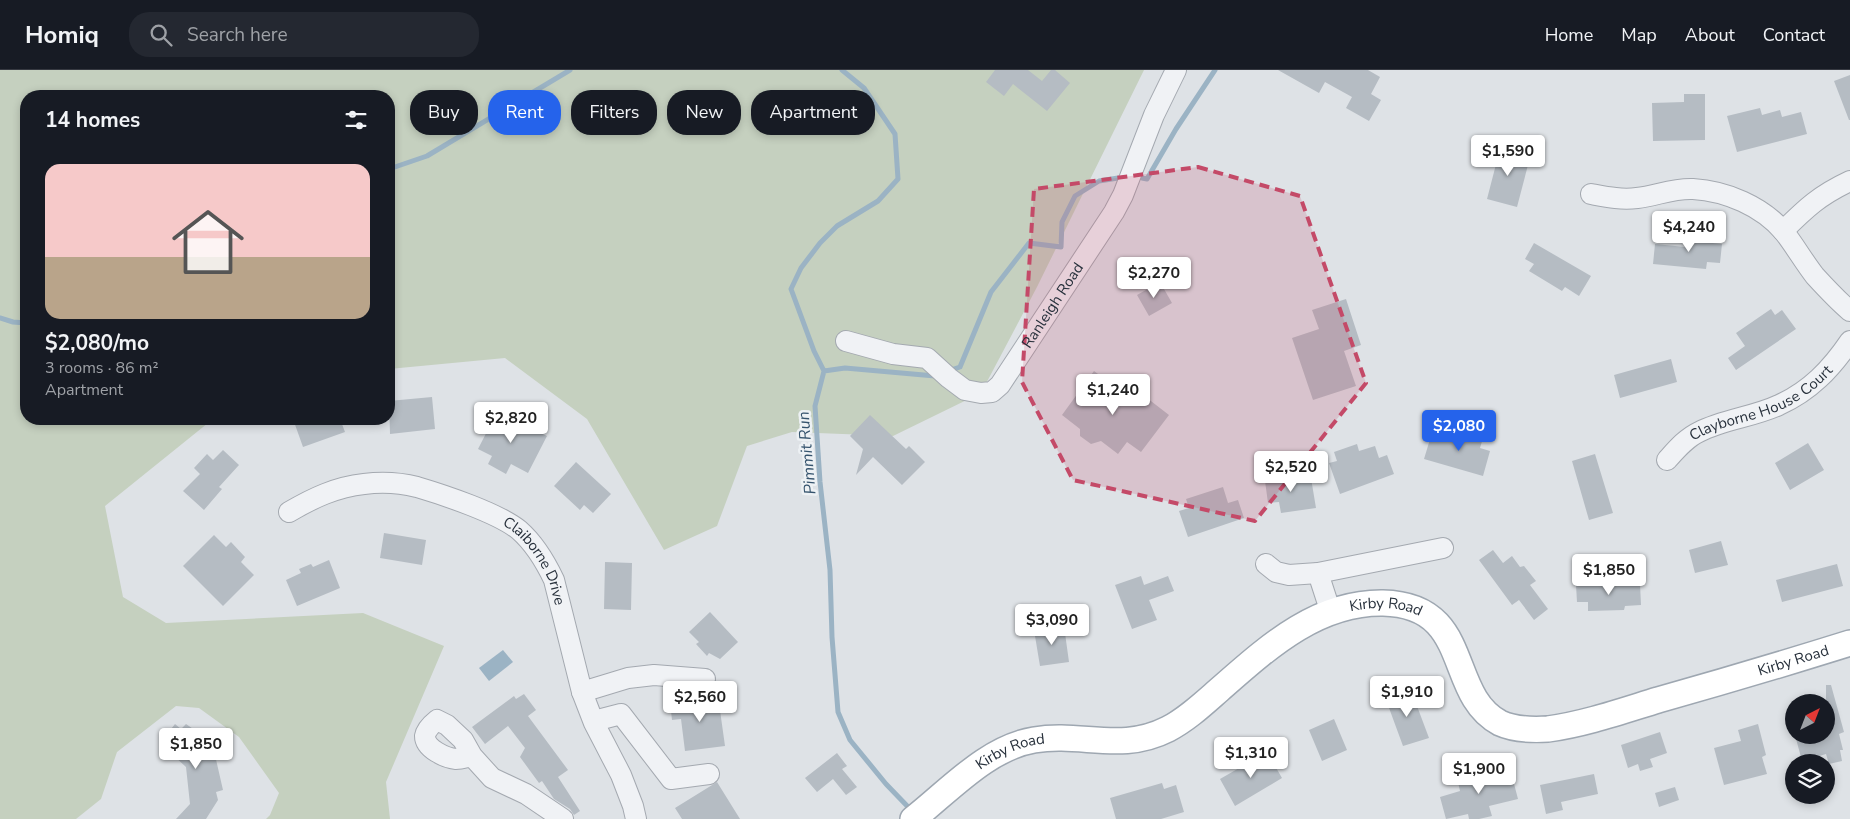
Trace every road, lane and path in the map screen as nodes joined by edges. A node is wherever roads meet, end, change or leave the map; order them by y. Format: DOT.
graph roads {
  1 [pos="1176,70"];
  2 [pos="1850,181"];
  3 [pos="1591,194"];
  4 [pos="1783,231"];
  5 [pos="1850,311"];
  6 [pos="846,341"];
  7 [pos="1850,341"];
  8 [pos="1667,460"];
  9 [pos="289,512"];
  10 [pos="1443,548"];
  11 [pos="1266,564"];
  12 [pos="1318,573"];
  13 [pos="1331,613"];
  14 [pos="1850,643"];
  15 [pos="705,679"];
  16 [pos="582,692"];
  17 [pos="594,722"];
  18 [pos="472,756"];
  19 [pos="709,774"];
  20 [pos="922,812"];
  21 [pos="563,819"];
  22 [pos="636,819"];
  1 -- 6 [label="street, Ranleigh Road"];
  2 -- 4 [label="street"];
  3 -- 4 [label="street"];
  4 -- 5 [label="street"];
  7 -- 8 [label="street, Clayborne House Court"];
  9 -- 16 [label="street, Claiborne Drive"];
  10 -- 12 [label="street"];
  11 -- 12 [label="street"];
  12 -- 13 [label="street"];
  13 -- 14 [label="main road, Kirby Road"];
  13 -- 20 [label="main road, Kirby Road"];
  15 -- 16 [label="street"];
  16 -- 17 [label="street, Claiborne Drive"];
  17 -- 19 [label="street"];
  17 -- 22 [label="street, Claiborne Drive"];
  18 -- 21 [label="street"];
}
